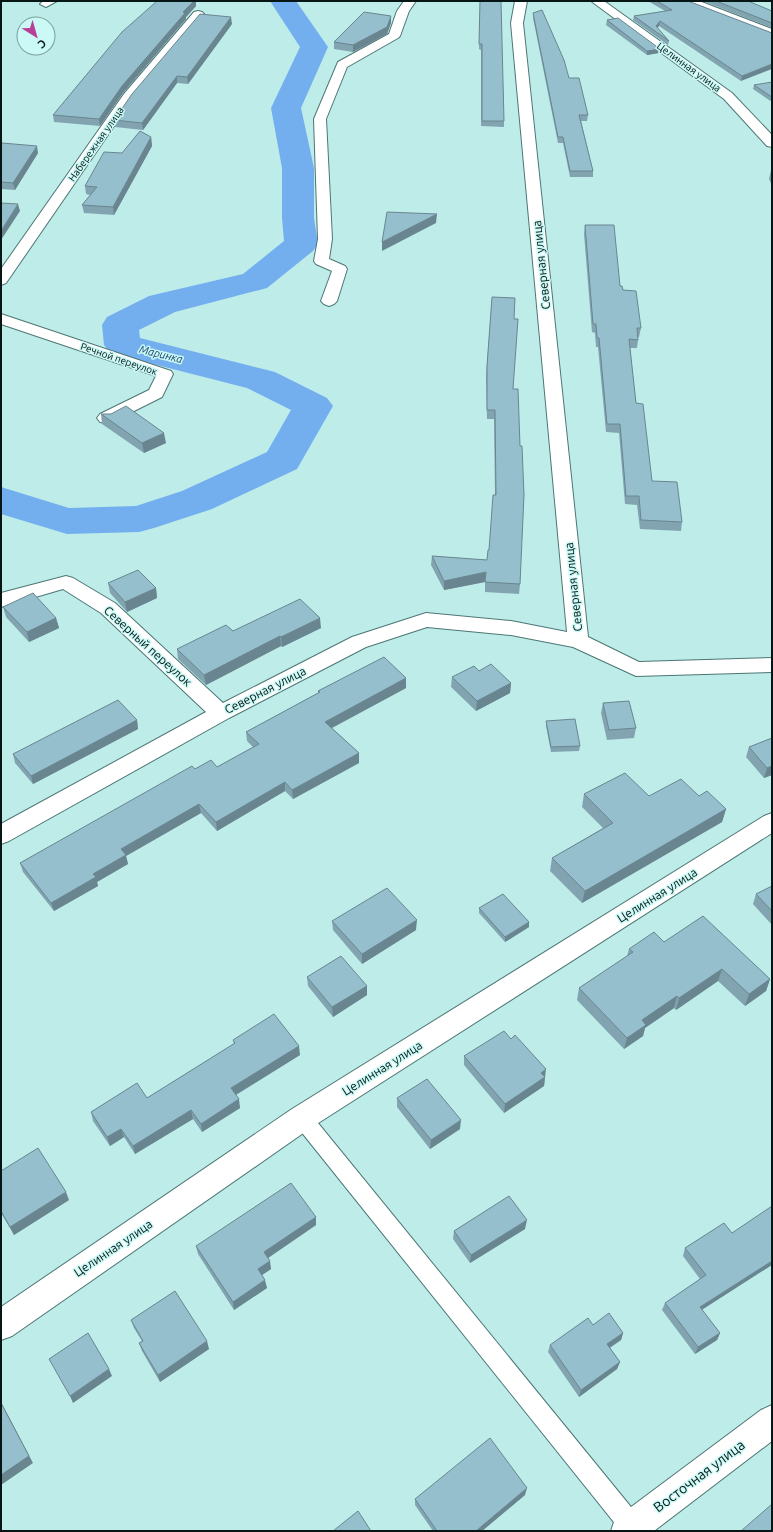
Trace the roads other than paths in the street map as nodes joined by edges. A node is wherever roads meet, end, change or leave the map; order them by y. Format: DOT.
graph roads {
  1 [pos="410,1"];
  2 [pos="521,1"];
  3 [pos="597,1"];
  4 [pos="689,1"];
  5 [pos="198,14"];
  6 [pos="772,33"];
  7 [pos="772,143"];
  8 [pos="1,280"];
  9 [pos="329,301"];
  10 [pos="1,319"];
  11 [pos="106,418"];
  12 [pos="1,600"];
  13 [pos="578,641"];
  14 [pos="772,665"];
  15 [pos="221,713"];
  16 [pos="772,822"];
  17 [pos="1,835"];
  18 [pos="302,1118"];
  19 [pos="1,1325"];
  20 [pos="772,1421"];
  21 [pos="632,1529"];
  1 -- 9 [label="street"];
  2 -- 13 [label="street, Северная улица"];
  3 -- 7 [label="street, Целинная улица"];
  4 -- 6 [label="street"];
  5 -- 8 [label="street, Набережная улица"];
  10 -- 11 [label="street, Речной переулок"];
  12 -- 15 [label="street, Северный переулок"];
  13 -- 14 [label="street"];
  13 -- 15 [label="street, Северная улица"];
  15 -- 17 [label="street, Северная улица"];
  16 -- 18 [label="street, Целинная улица"];
  18 -- 19 [label="street, Целинная улица"];
  18 -- 21 [label="lane"];
  20 -- 21 [label="street, Восточная улица"];
}
